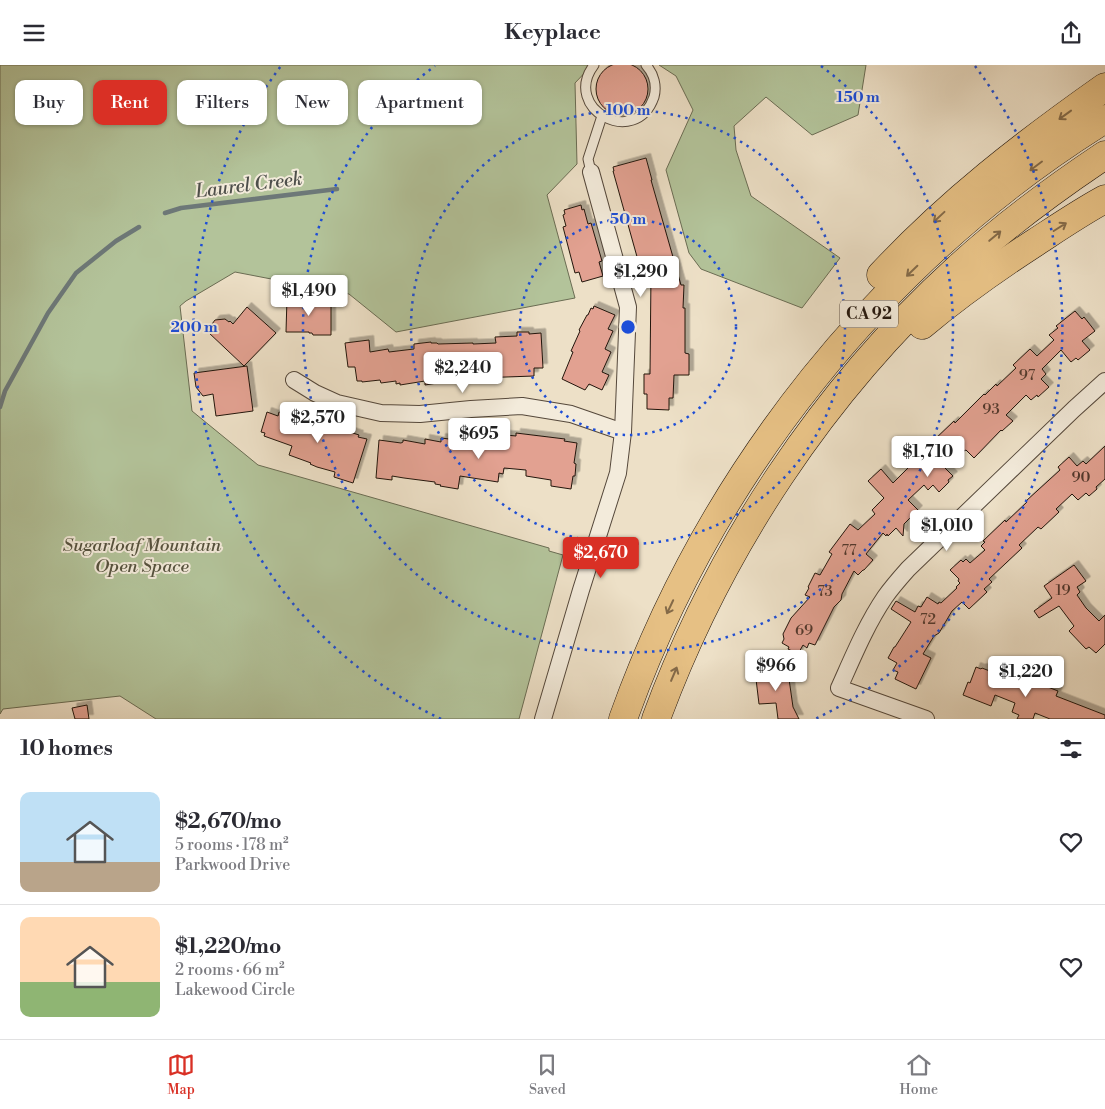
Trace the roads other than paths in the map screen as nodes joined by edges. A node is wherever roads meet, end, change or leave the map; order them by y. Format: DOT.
graph roads {
  1 [pos="594,65"];
  2 [pos="646,65"];
  3 [pos="1105,87"];
  4 [pos="602,116"];
  5 [pos="1105,119"];
  6 [pos="1105,155"];
  7 [pos="591,172"];
  8 [pos="1105,199"];
  9 [pos="294,380"];
  10 [pos="1105,381"];
  11 [pos="622,432"];
  12 [pos="758,509"];
  13 [pos="692,564"];
  14 [pos="543,719"];
  15 [pos="623,719"];
  16 [pos="656,719"];
  17 [pos="926,719"];
  1 -- 4 [label="lane"];
  2 -- 4 [label="lane"];
  3 -- 13 [label="highway, one-way"];
  4 -- 7 [label="lane"];
  5 -- 13 [label="highway, CA 92, one-way"];
  12 -- 6 [label="highway, CA 92, one-way"];
  7 -- 11 [label="street"];
  12 -- 8 [label="highway, one-way"];
  9 -- 11 [label="street"];
  10 -- 17 [label="street"];
  11 -- 14 [label="street"];
  16 -- 12 [label="highway, CA 92, one-way"];
  13 -- 15 [label="highway, CA 92, one-way"];
}
